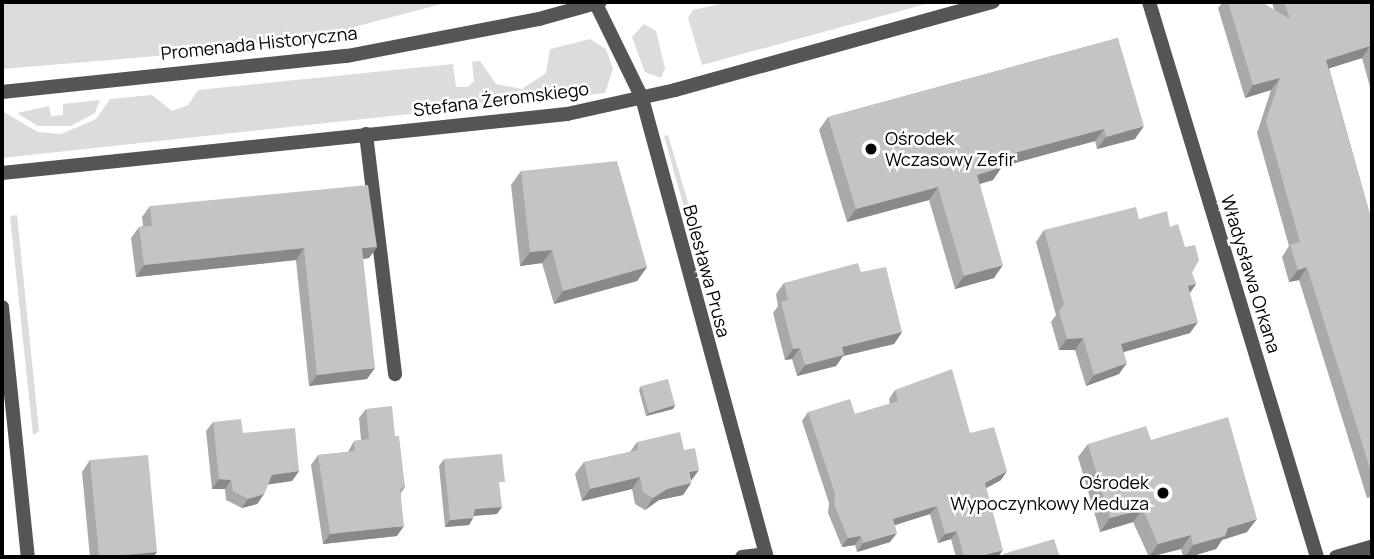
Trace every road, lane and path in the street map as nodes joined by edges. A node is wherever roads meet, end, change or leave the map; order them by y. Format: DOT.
graph roads {
  1 [pos="597,2"];
  2 [pos="993,2"];
  3 [pos="1149,2"];
  4 [pos="2,92"];
  5 [pos="642,98"];
  6 [pos="366,134"];
  7 [pos="2,173"];
  8 [pos="2,307"];
  9 [pos="395,374"];
  10 [pos="1372,547"];
  11 [pos="767,556"];
  12 [pos="28,557"];
  13 [pos="742,557"];
  14 [pos="1317,557"];
  15 [pos="1336,557"];
  1 -- 4 [label="street, Promenada Historyczna"];
  1 -- 5 [label="street, Bolesława Prusa"];
  2 -- 5 [label="street, Stefana Żeromskiego"];
  3 -- 14 [label="street, Władysława Orkana"];
  5 -- 6 [label="street, Stefana Żeromskiego"];
  5 -- 11 [label="street, Bolesława Prusa"];
  6 -- 7 [label="street, Stefana Żeromskiego"];
  6 -- 9 [label="street"];
  8 -- 12 [label="street"];
  10 -- 15 [label="street"];
  11 -- 13 [label="street"];
}
